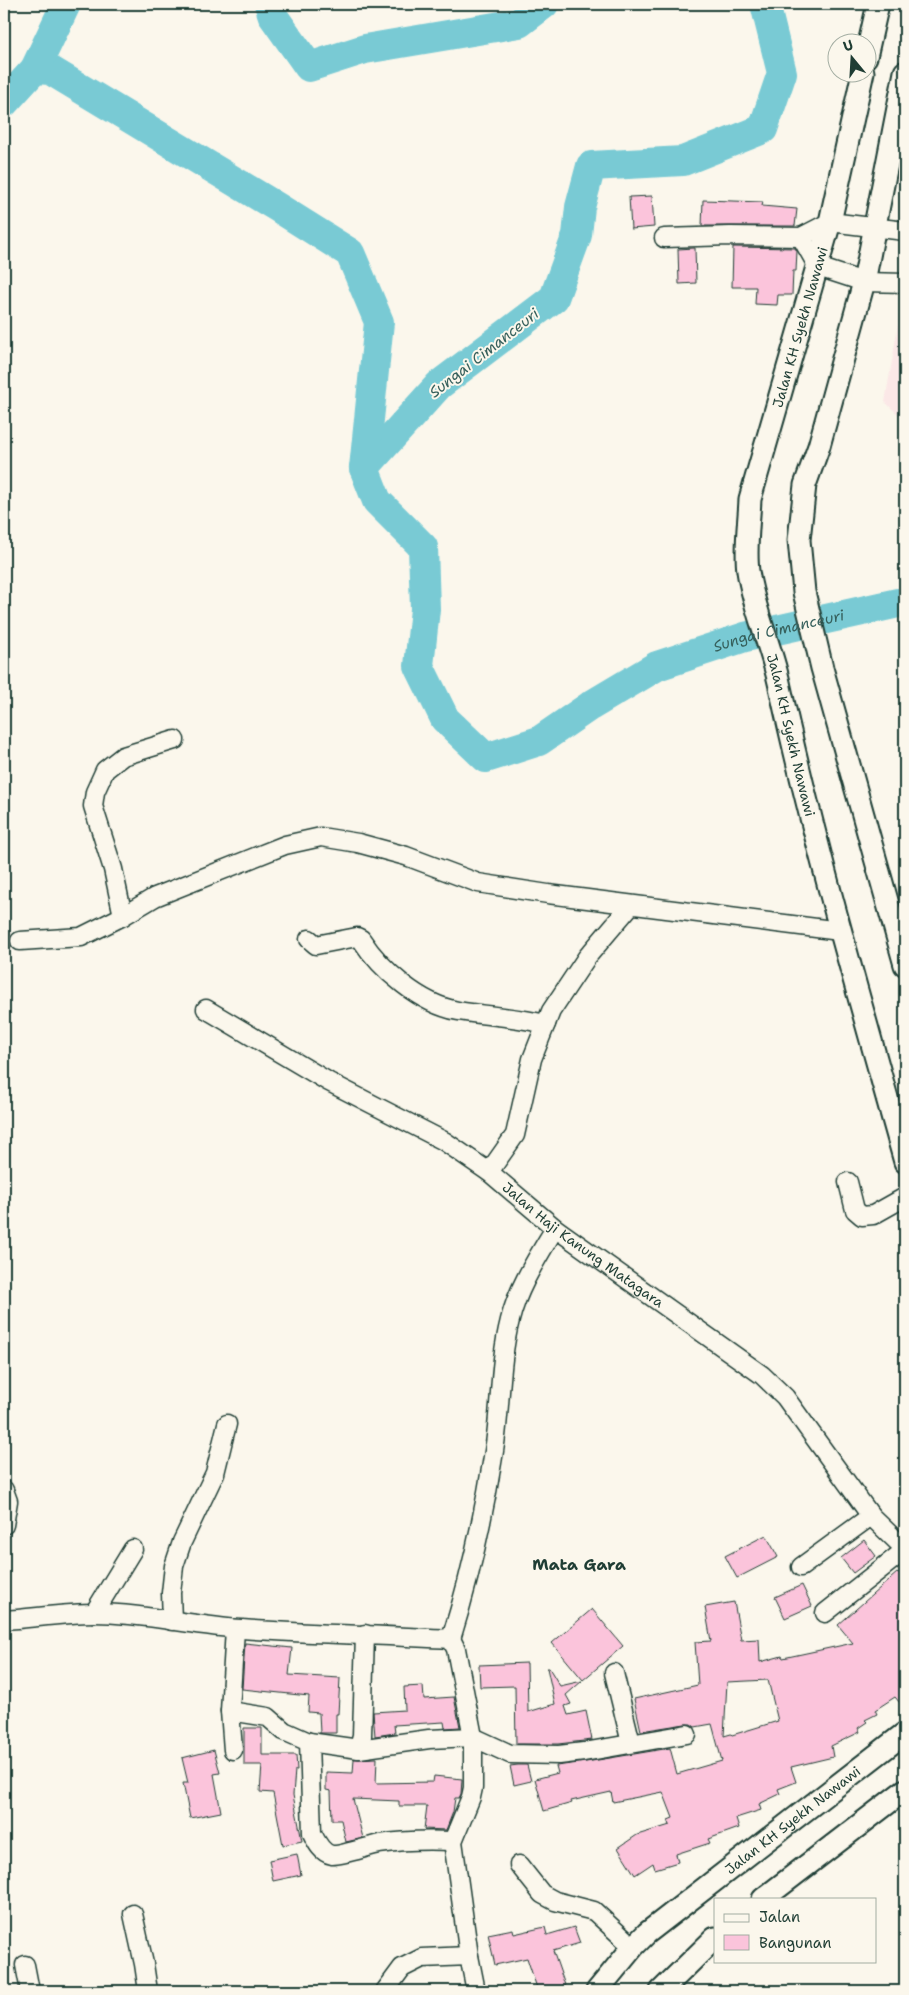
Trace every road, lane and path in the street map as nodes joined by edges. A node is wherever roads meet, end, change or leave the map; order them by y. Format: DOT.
graph roads {
  1 [pos="878,4"];
  2 [pos="872,32"];
  3 [pos="905,72"];
  4 [pos="861,82"];
  5 [pos="830,222"];
  6 [pos="873,228"];
  7 [pos="905,231"];
  8 [pos="801,237"];
  9 [pos="664,238"];
  10 [pos="818,267"];
  11 [pos="864,282"];
  12 [pos="905,283"];
  13 [pos="175,740"];
  14 [pos="631,905"];
  15 [pos="123,916"];
  16 [pos="840,931"];
  17 [pos="309,939"];
  18 [pos="20,941"];
  19 [pos="905,965"];
  20 [pos="206,1009"];
  21 [pos="546,1024"];
  22 [pos="905,1162"];
  23 [pos="489,1172"];
  24 [pos="848,1182"];
  25 [pos="905,1196"];
  26 [pos="555,1228"];
  27 [pos="227,1424"];
  28 [pos="4,1490"];
  29 [pos="871,1516"];
  30 [pos="4,1525"];
  31 [pos="133,1549"];
  32 [pos="905,1550"];
  33 [pos="801,1567"];
  34 [pos="94,1613"];
  35 [pos="825,1613"];
  36 [pos="4,1620"];
  37 [pos="172,1621"];
  38 [pos="235,1629"];
  39 [pos="365,1634"];
  40 [pos="451,1639"];
  41 [pos="614,1673"];
  42 [pos="230,1712"];
  43 [pos="905,1733"];
  44 [pos="688,1734"];
  45 [pos="473,1737"];
  46 [pos="309,1742"];
  47 [pos="631,1743"];
  48 [pos="359,1749"];
  49 [pos="233,1750"];
  50 [pos="905,1790"];
  51 [pos="453,1841"];
  52 [pos="519,1865"];
  53 [pos="764,1898"];
  54 [pos="133,1914"];
  55 [pos="714,1939"];
  56 [pos="633,1947"];
  57 [pos="469,1956"];
  58 [pos="25,1965"];
  59 [pos="30,1991"];
  60 [pos="148,1991"];
  61 [pos="385,1991"];
  62 [pos="476,1991"];
  63 [pos="597,1991"];
  64 [pos="661,1991"];
  1 -- 2 [label="main road"];
  3 -- 6 [label="main road"];
  4 -- 5 [label="main road, Jalan KH Syekh Nawawi"];
  5 -- 6 [label="street"];
  5 -- 8 [label="street"];
  5 -- 10 [label="main road, Jalan KH Syekh Nawawi"];
  6 -- 7 [label="street"];
  6 -- 11 [label="main road"];
  8 -- 9 [label="street"];
  8 -- 10 [label="street"];
  10 -- 11 [label="street"];
  10 -- 16 [label="main road, Jalan KH Syekh Nawawi"];
  11 -- 12 [label="street"];
  11 -- 19 [label="main road"];
  13 -- 15 [label="street"];
  14 -- 15 [label="street"];
  14 -- 16 [label="street"];
  14 -- 21 [label="street"];
  15 -- 18 [label="street"];
  16 -- 22 [label="main road, Jalan KH Syekh Nawawi"];
  17 -- 21 [label="street"];
  20 -- 23 [label="street, Jalan Haji Kanung Matagara"];
  21 -- 23 [label="street"];
  23 -- 26 [label="street, Jalan Haji Kanung Matagara"];
  24 -- 25 [label="street"];
  26 -- 29 [label="street, Jalan Haji Kanung Matagara"];
  26 -- 40 [label="street"];
  27 -- 37 [label="street"];
  28 -- 30 [label="street"];
  29 -- 32 [label="street, Jalan Haji Kanung Matagara"];
  29 -- 33 [label="street"];
  31 -- 34 [label="street"];
  32 -- 35 [label="street"];
  34 -- 36 [label="street"];
  34 -- 37 [label="street"];
  37 -- 38 [label="street"];
  38 -- 39 [label="street"];
  38 -- 42 [label="street"];
  39 -- 40 [label="street"];
  39 -- 48 [label="street"];
  40 -- 45 [label="street"];
  41 -- 47 [label="street"];
  42 -- 46 [label="street"];
  42 -- 49 [label="street"];
  43 -- 56 [label="main road, Jalan KH Syekh Nawawi"];
  44 -- 47 [label="street"];
  45 -- 47 [label="street"];
  45 -- 48 [label="street"];
  45 -- 51 [label="street"];
  46 -- 48 [label="street"];
  46 -- 51 [label="street"];
  50 -- 53 [label="main road"];
  51 -- 57 [label="street"];
  52 -- 56 [label="street"];
  54 -- 60 [label="street"];
  55 -- 64 [label="main road"];
  56 -- 63 [label="main road, Jalan KH Syekh Nawawi"];
  57 -- 61 [label="street"];
  57 -- 62 [label="street"];
  58 -- 59 [label="street"];
}
